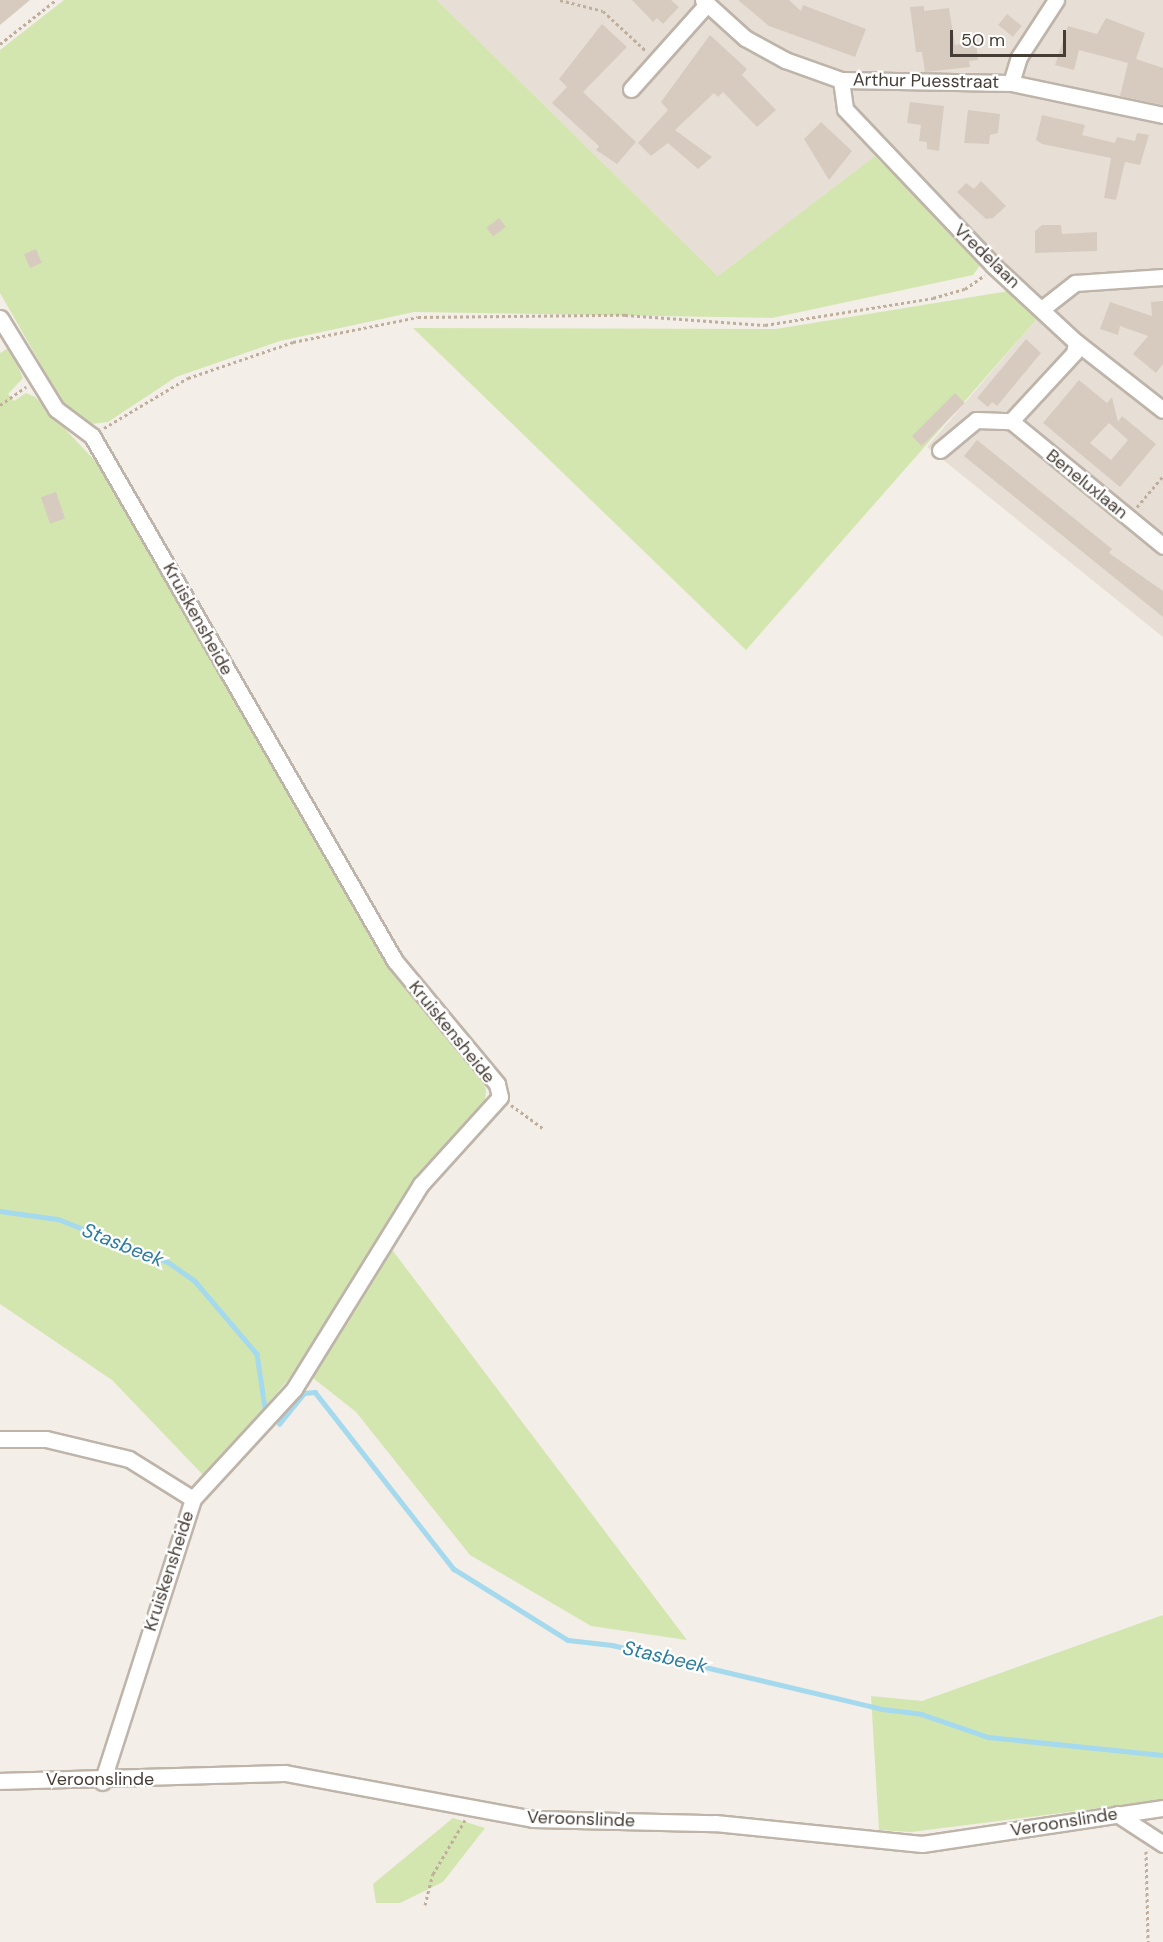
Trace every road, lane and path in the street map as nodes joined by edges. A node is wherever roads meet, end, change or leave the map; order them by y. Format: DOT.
graph roads {
  1 [pos="56,0"];
  2 [pos="560,0"];
  3 [pos="1056,0"];
  4 [pos="705,2"];
  5 [pos="0,44"];
  6 [pos="656,60"];
  7 [pos="840,80"];
  8 [pos="1011,83"];
  9 [pos="631,89"];
  10 [pos="1163,116"];
  11 [pos="993,265"];
  12 [pos="1163,277"];
  13 [pos="1043,308"];
  14 [pos="0,318"];
  15 [pos="1076,342"];
  16 [pos="35,380"];
  17 [pos="0,405"];
  18 [pos="1163,410"];
  19 [pos="1011,422"];
  20 [pos="92,436"];
  21 [pos="940,450"];
  22 [pos="1163,476"];
  23 [pos="1128,518"];
  24 [pos="1163,546"];
  25 [pos="500,1097"];
  26 [pos="543,1128"];
  27 [pos="0,1439"];
  28 [pos="193,1499"];
  29 [pos="0,1781"];
  30 [pos="102,1782"];
  31 [pos="472,1808"];
  32 [pos="1163,1808"];
  33 [pos="1117,1814"];
  34 [pos="1144,1836"];
  35 [pos="1163,1844"];
  36 [pos="425,1905"];
  37 [pos="1148,1942"];
  1 -- 5 [label="path"];
  2 -- 6 [label="path"];
  3 -- 8 [label="street"];
  4 -- 6 [label="street, Arthur Puesstraat"];
  4 -- 7 [label="street, Arthur Puesstraat"];
  6 -- 9 [label="street, Arthur Puesstraat"];
  7 -- 8 [label="street, Arthur Puesstraat"];
  7 -- 11 [label="street, Vredelaan"];
  8 -- 10 [label="street, Arthur Puesstraat"];
  11 -- 13 [label="street, Vredelaan"];
  11 -- 20 [label="path"];
  12 -- 13 [label="street"];
  13 -- 15 [label="street, Vredelaan"];
  14 -- 16 [label="street, Kruiskensheide"];
  15 -- 18 [label="street, Vredelaan"];
  15 -- 19 [label="street"];
  16 -- 17 [label="path"];
  16 -- 20 [label="street, Kruiskensheide"];
  19 -- 21 [label="street"];
  19 -- 23 [label="street, Beneluxlaan"];
  20 -- 25 [label="street, Kruiskensheide"];
  22 -- 23 [label="path"];
  23 -- 24 [label="street, Beneluxlaan"];
  25 -- 26 [label="path"];
  25 -- 28 [label="street, Kruiskensheide"];
  27 -- 28 [label="street"];
  28 -- 30 [label="street, Kruiskensheide"];
  29 -- 30 [label="street, Veroonslinde"];
  30 -- 31 [label="street, Veroonslinde"];
  31 -- 33 [label="street, Veroonslinde"];
  31 -- 36 [label="path"];
  32 -- 33 [label="street, Veroonslinde"];
  33 -- 34 [label="street"];
  34 -- 35 [label="street"];
  34 -- 37 [label="path"];
}
